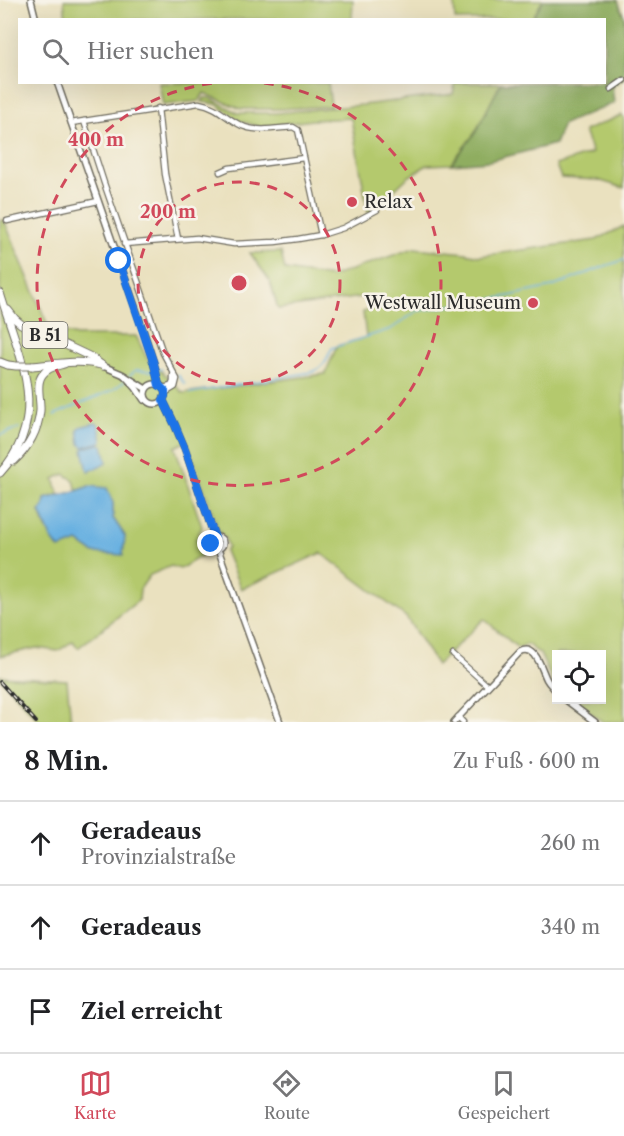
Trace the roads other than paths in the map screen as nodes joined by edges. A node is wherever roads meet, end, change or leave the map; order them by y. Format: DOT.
graph roads {
  1 [pos="31,0"];
  2 [pos="36,18"];
  3 [pos="624,80"];
  4 [pos="58,84"];
  5 [pos="611,89"];
  6 [pos="158,108"];
  7 [pos="84,121"];
  8 [pos="71,123"];
  9 [pos="304,158"];
  10 [pos="220,172"];
  11 [pos="98,201"];
  12 [pos="377,210"];
  13 [pos="7,221"];
  14 [pos="321,235"];
  15 [pos="178,239"];
  16 [pos="124,244"];
  17 [pos="0,292"];
  18 [pos="0,304"];
  19 [pos="8,320"];
  20 [pos="0,362"];
  21 [pos="64,364"];
  22 [pos="103,366"];
  23 [pos="131,381"];
  24 [pos="160,388"];
  25 [pos="146,389"];
  26 [pos="160,402"];
  27 [pos="166,411"];
  28 [pos="2,472"];
  29 [pos="453,655"];
  30 [pos="488,686"];
  31 [pos="552,686"];
  32 [pos="572,704"];
  33 [pos="459,720"];
  34 [pos="280,722"];
  35 [pos="595,722"];
  1 -- 2 [label="main road"];
  3 -- 5 [label="street"];
  4 -- 8 [label="main road"];
  6 -- 7 [label="street"];
  6 -- 9 [label="street"];
  6 -- 15 [label="street"];
  7 -- 8 [label="street"];
  7 -- 16 [label="street"];
  8 -- 11 [label="main road"];
  9 -- 10 [label="street"];
  9 -- 14 [label="street"];
  11 -- 13 [label="street"];
  11 -- 24 [label="main road"];
  12 -- 14 [label="street"];
  14 -- 15 [label="street"];
  15 -- 16 [label="street"];
  16 -- 24 [label="street"];
  17 -- 19 [label="highway, B 51"];
  17 -- 22 [label="highway, B 51"];
  18 -- 19 [label="highway"];
  19 -- 28 [label="highway"];
  20 -- 21 [label="highway, B 51, bridge"];
  21 -- 22 [label="highway, B 51"];
  21 -- 28 [label="highway"];
  22 -- 23 [label="main road, B 51"];
  23 -- 25 [label="main road, B 51"];
  23 -- 27 [label="main road, B 51"];
  24 -- 25 [label="main road"];
  24 -- 26 [label="main road"];
  25 -- 26 [label="main road, B 51"];
  26 -- 27 [label="main road, B 51"];
  27 -- 34 [label="main road, B 51"];
  29 -- 30 [label="street"];
  30 -- 31 [label="main road"];
  30 -- 33 [label="main road"];
  32 -- 35 [label="main road"];
}
